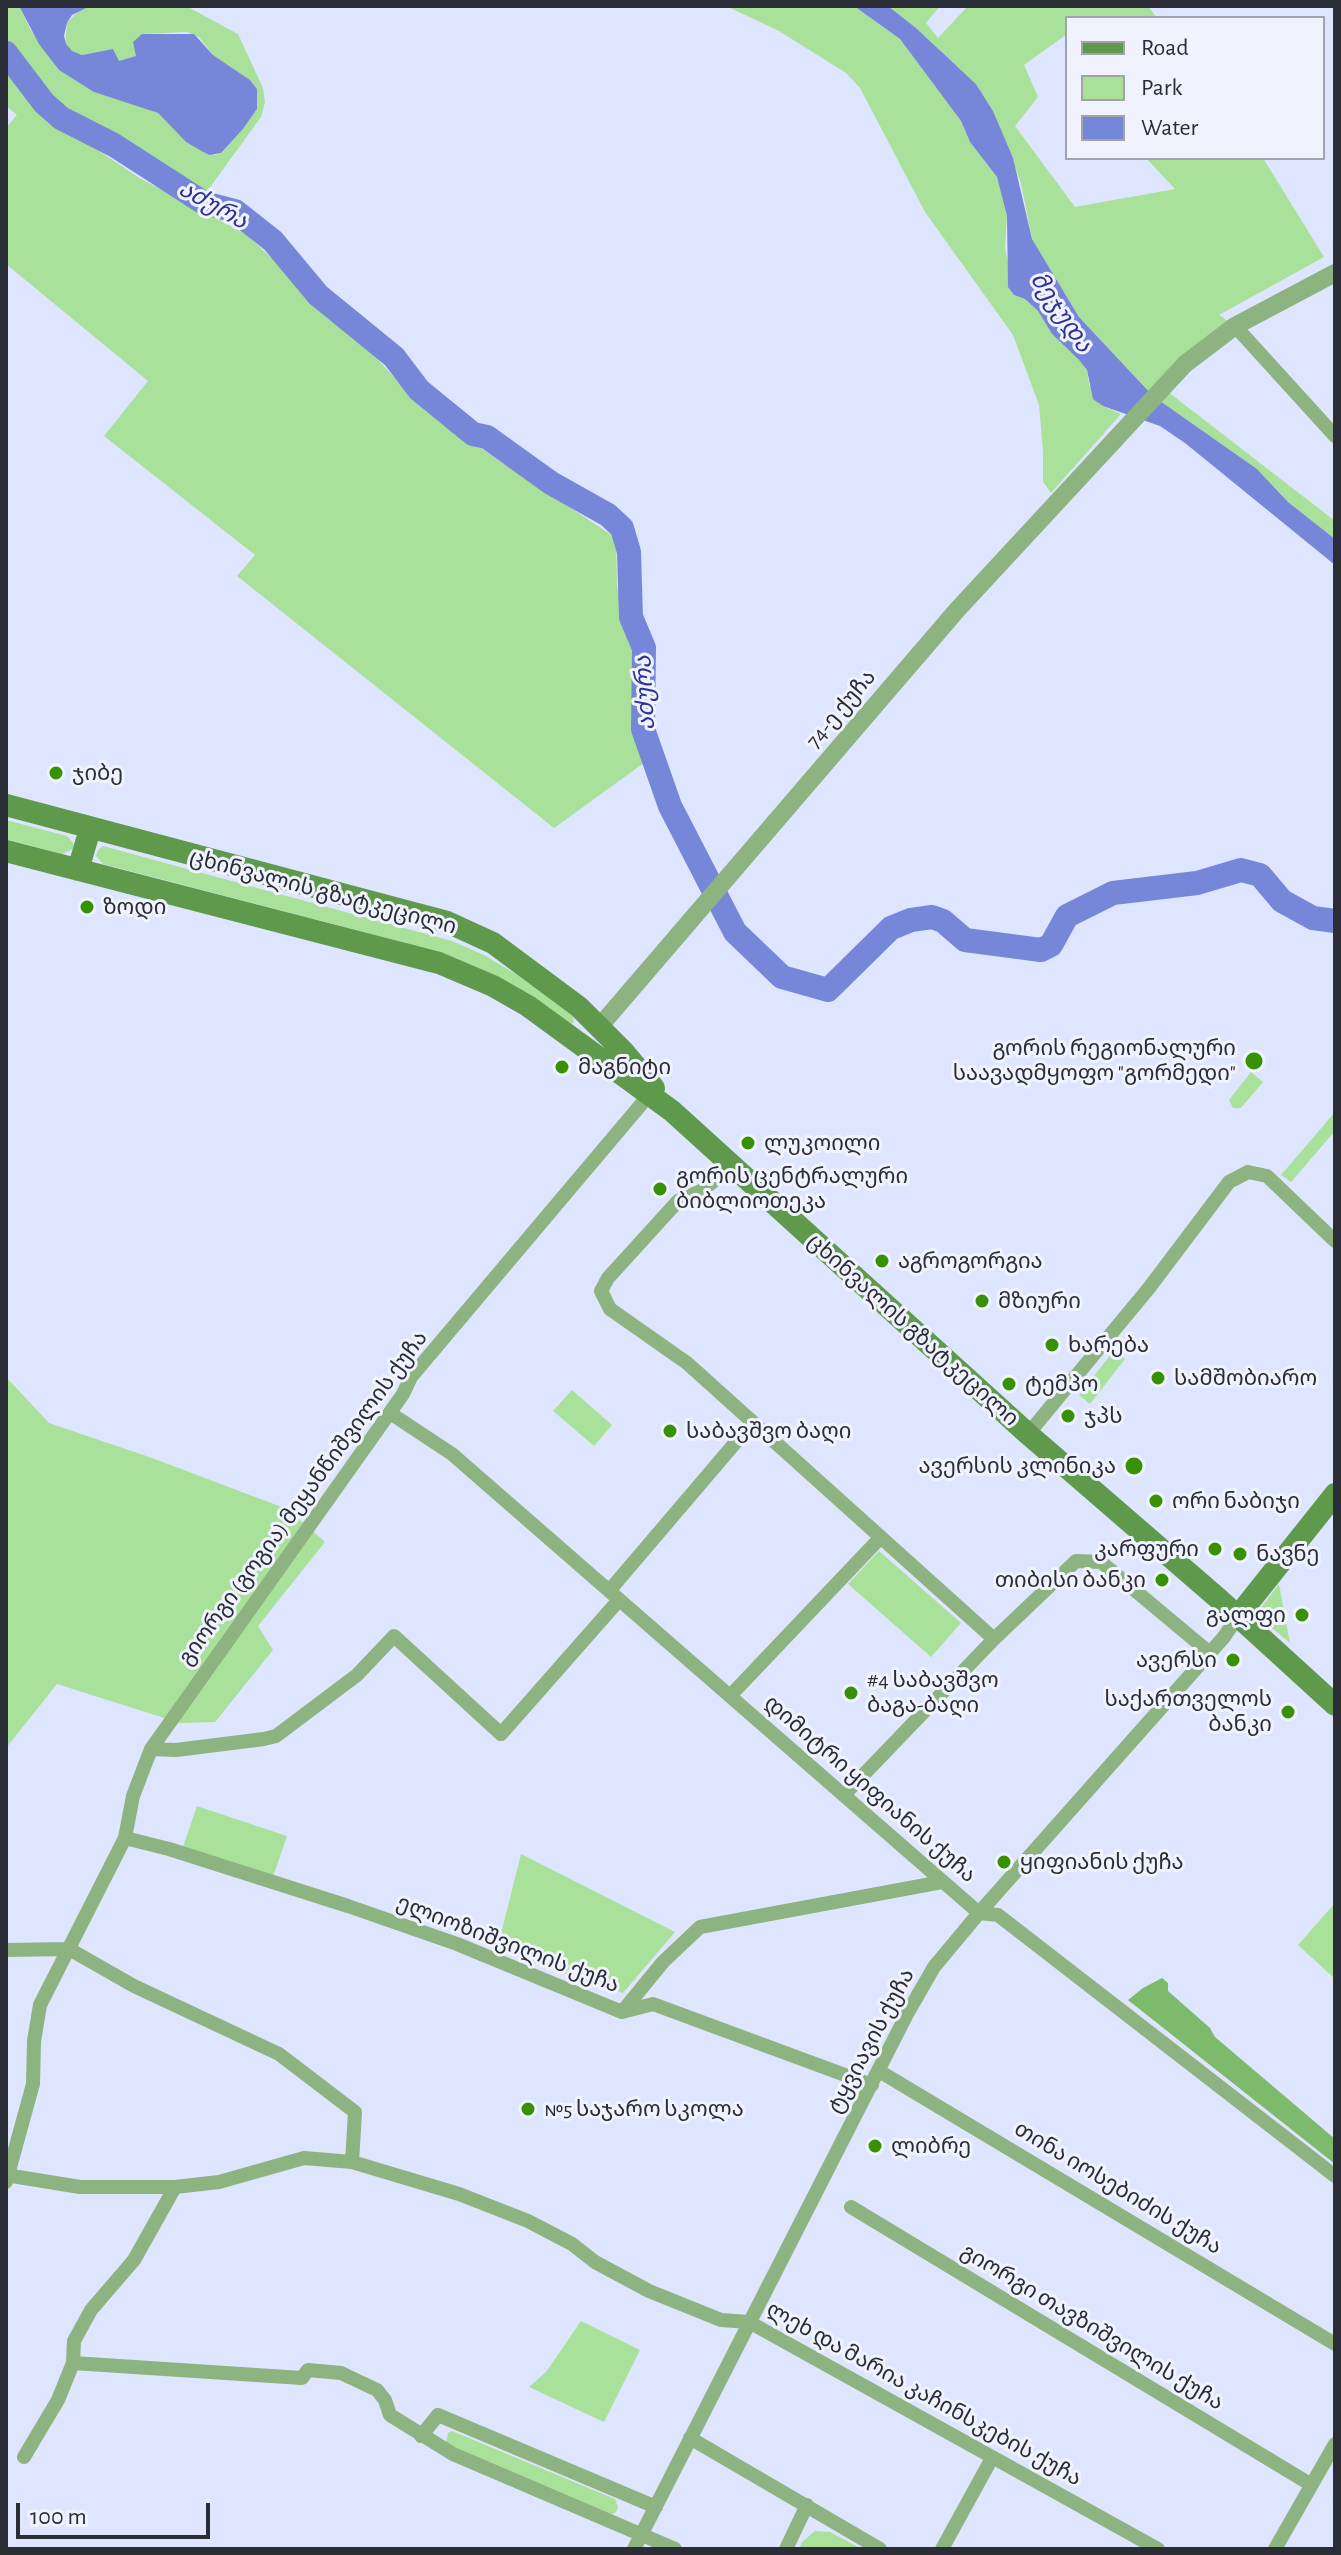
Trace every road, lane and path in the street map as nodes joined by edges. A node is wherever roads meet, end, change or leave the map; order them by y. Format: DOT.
graph roads {
  1 [pos="1335,273"];
  2 [pos="1235,326"];
  3 [pos="1335,436"];
  4 [pos="6,805"];
  5 [pos="90,829"];
  6 [pos="6,851"];
  7 [pos="78,870"];
  8 [pos="600,1026"];
  9 [pos="578,1042"];
  10 [pos="649,1095"];
  11 [pos="672,1111"];
  12 [pos="733,1166"];
  13 [pos="1335,1241"];
  14 [pos="390,1413"];
  15 [pos="753,1422"];
  16 [pos="1028,1434"];
  17 [pos="1335,1494"];
  18 [pos="881,1537"];
  19 [pos="614,1595"];
  20 [pos="1238,1616"];
  21 [pos="994,1639"];
  22 [pos="1210,1653"];
  23 [pos="730,1696"];
  24 [pos="1335,1705"];
  25 [pos="151,1749"];
  26 [pos="844,1795"];
  27 [pos="125,1838"];
  28 [pos="942,1882"];
  29 [pos="979,1913"];
  30 [pos="69,1949"];
  31 [pos="6,1950"];
  32 [pos="622,2012"];
  33 [pos="879,2071"];
  34 [pos="872,2085"];
  35 [pos="352,2162"];
  36 [pos="1335,2176"];
  37 [pos="7,2178"];
  38 [pos="175,2187"];
  39 [pos="851,2207"];
  40 [pos="749,2322"];
  41 [pos="1335,2344"];
  42 [pos="73,2363"];
  43 [pos="421,2436"];
  44 [pos="690,2438"];
  45 [pos="1335,2444"];
  46 [pos="24,2457"];
  47 [pos="992,2458"];
  48 [pos="1310,2484"];
  49 [pos="807,2505"];
  50 [pos="656,2507"];
  51 [pos="642,2535"];
  52 [pos="1281,2546"];
  53 [pos="634,2549"];
  54 [pos="675,2549"];
  55 [pos="786,2549"];
  56 [pos="880,2549"];
  57 [pos="942,2549"];
  58 [pos="1158,2549"];
  1 -- 2 [label="street"];
  2 -- 3 [label="street"];
  2 -- 8 [label="street, 74-ე ქუჩა"];
  4 -- 5 [label="main road, ცხინვალის გზატკეცილი"];
  5 -- 7 [label="main road"];
  5 -- 8 [label="main road, ცხინვალის გზატკეცილი"];
  6 -- 7 [label="main road, ცხინვალის გზატკეცილი"];
  7 -- 9 [label="main road, ცხინვალის გზატკეცილი"];
  8 -- 9 [label="main road"];
  8 -- 11 [label="main road, ცხინვალის გზატკეცილი"];
  9 -- 10 [label="main road, ცხინვალის გზატკეცილი"];
  10 -- 11 [label="main road, ცხინვალის გზატკეცილი"];
  10 -- 14 [label="street, გიორგი (გოგია) მეყანწიშვილის ქუჩა"];
  11 -- 12 [label="main road, ცხინვალის გზატკეცილი"];
  12 -- 15 [label="street"];
  12 -- 16 [label="main road, ცხინვალის გზატკეცილი"];
  13 -- 16 [label="street"];
  14 -- 19 [label="street, დიმიტრი ყიფიანის ქუჩა"];
  14 -- 25 [label="street, გიორგი (გოგია) მეყანწიშვილის ქუჩა"];
  15 -- 18 [label="street"];
  15 -- 19 [label="street"];
  16 -- 20 [label="main road, ცხინვალის გზატკეცილი"];
  17 -- 20 [label="main road"];
  18 -- 21 [label="street"];
  18 -- 23 [label="street"];
  19 -- 23 [label="street, დიმიტრი ყიფიანის ქუჩა"];
  19 -- 25 [label="street"];
  20 -- 22 [label="street, ტყვიავის ქუჩა"];
  20 -- 24 [label="main road, ცხინვალის გზატკეცილი"];
  21 -- 22 [label="street"];
  21 -- 26 [label="street"];
  22 -- 29 [label="street, ტყვიავის ქუჩა"];
  23 -- 26 [label="street, დიმიტრი ყიფიანის ქუჩა"];
  25 -- 27 [label="street, გიორგი (გოგია) მეყანწიშვილის ქუჩა"];
  26 -- 28 [label="street, დიმიტრი ყიფიანის ქუჩა"];
  27 -- 30 [label="street, გიორგი (გოგია) მეყანწიშვილის ქუჩა"];
  27 -- 32 [label="street, ელიოზიშვილის ქუჩა"];
  28 -- 29 [label="street, დიმიტრი ყიფიანის ქუჩა"];
  28 -- 32 [label="street, ელიოზიშვილის ქუჩა"];
  29 -- 33 [label="street, ტყვიავის ქუჩა"];
  29 -- 36 [label="street, დიმიტრი ყიფიანის ქუჩა"];
  30 -- 31 [label="street"];
  30 -- 35 [label="street"];
  30 -- 37 [label="street, გიორგი (გოგია) მეყანწიშვილის ქუჩა"];
  32 -- 34 [label="street"];
  33 -- 34 [label="street, ტყვიავის ქუჩა"];
  33 -- 41 [label="street, თინა იოსებიძის ქუჩა"];
  34 -- 40 [label="street, ტყვიავის ქუჩა"];
  35 -- 38 [label="street, ლეხ და მარია კაჩინსკების ქუჩა"];
  35 -- 40 [label="street, ლეხ და მარია კაჩინსკების ქუჩა"];
  37 -- 38 [label="street, ლეხ და მარია კაჩინსკების ქუჩა"];
  38 -- 42 [label="street"];
  39 -- 48 [label="street, გიორგი თავზიშვილის ქუჩა"];
  40 -- 44 [label="street, ტყვიავის ქუჩა"];
  40 -- 47 [label="street, ლეხ და მარია კაჩინსკების ქუჩა"];
  42 -- 43 [label="street"];
  42 -- 46 [label="street"];
  43 -- 50 [label="street"];
  43 -- 51 [label="street"];
  44 -- 49 [label="street"];
  44 -- 50 [label="street, ტყვიავის ქუჩა"];
  45 -- 48 [label="street"];
  47 -- 57 [label="street"];
  47 -- 58 [label="street, ლეხ და მარია კაჩინსკების ქუჩა"];
  48 -- 52 [label="street"];
  49 -- 55 [label="street"];
  49 -- 56 [label="street"];
  50 -- 51 [label="street, ტყვიავის ქუჩა"];
  51 -- 53 [label="street, ტყვიავის ქუჩა"];
  51 -- 54 [label="street"];
}
